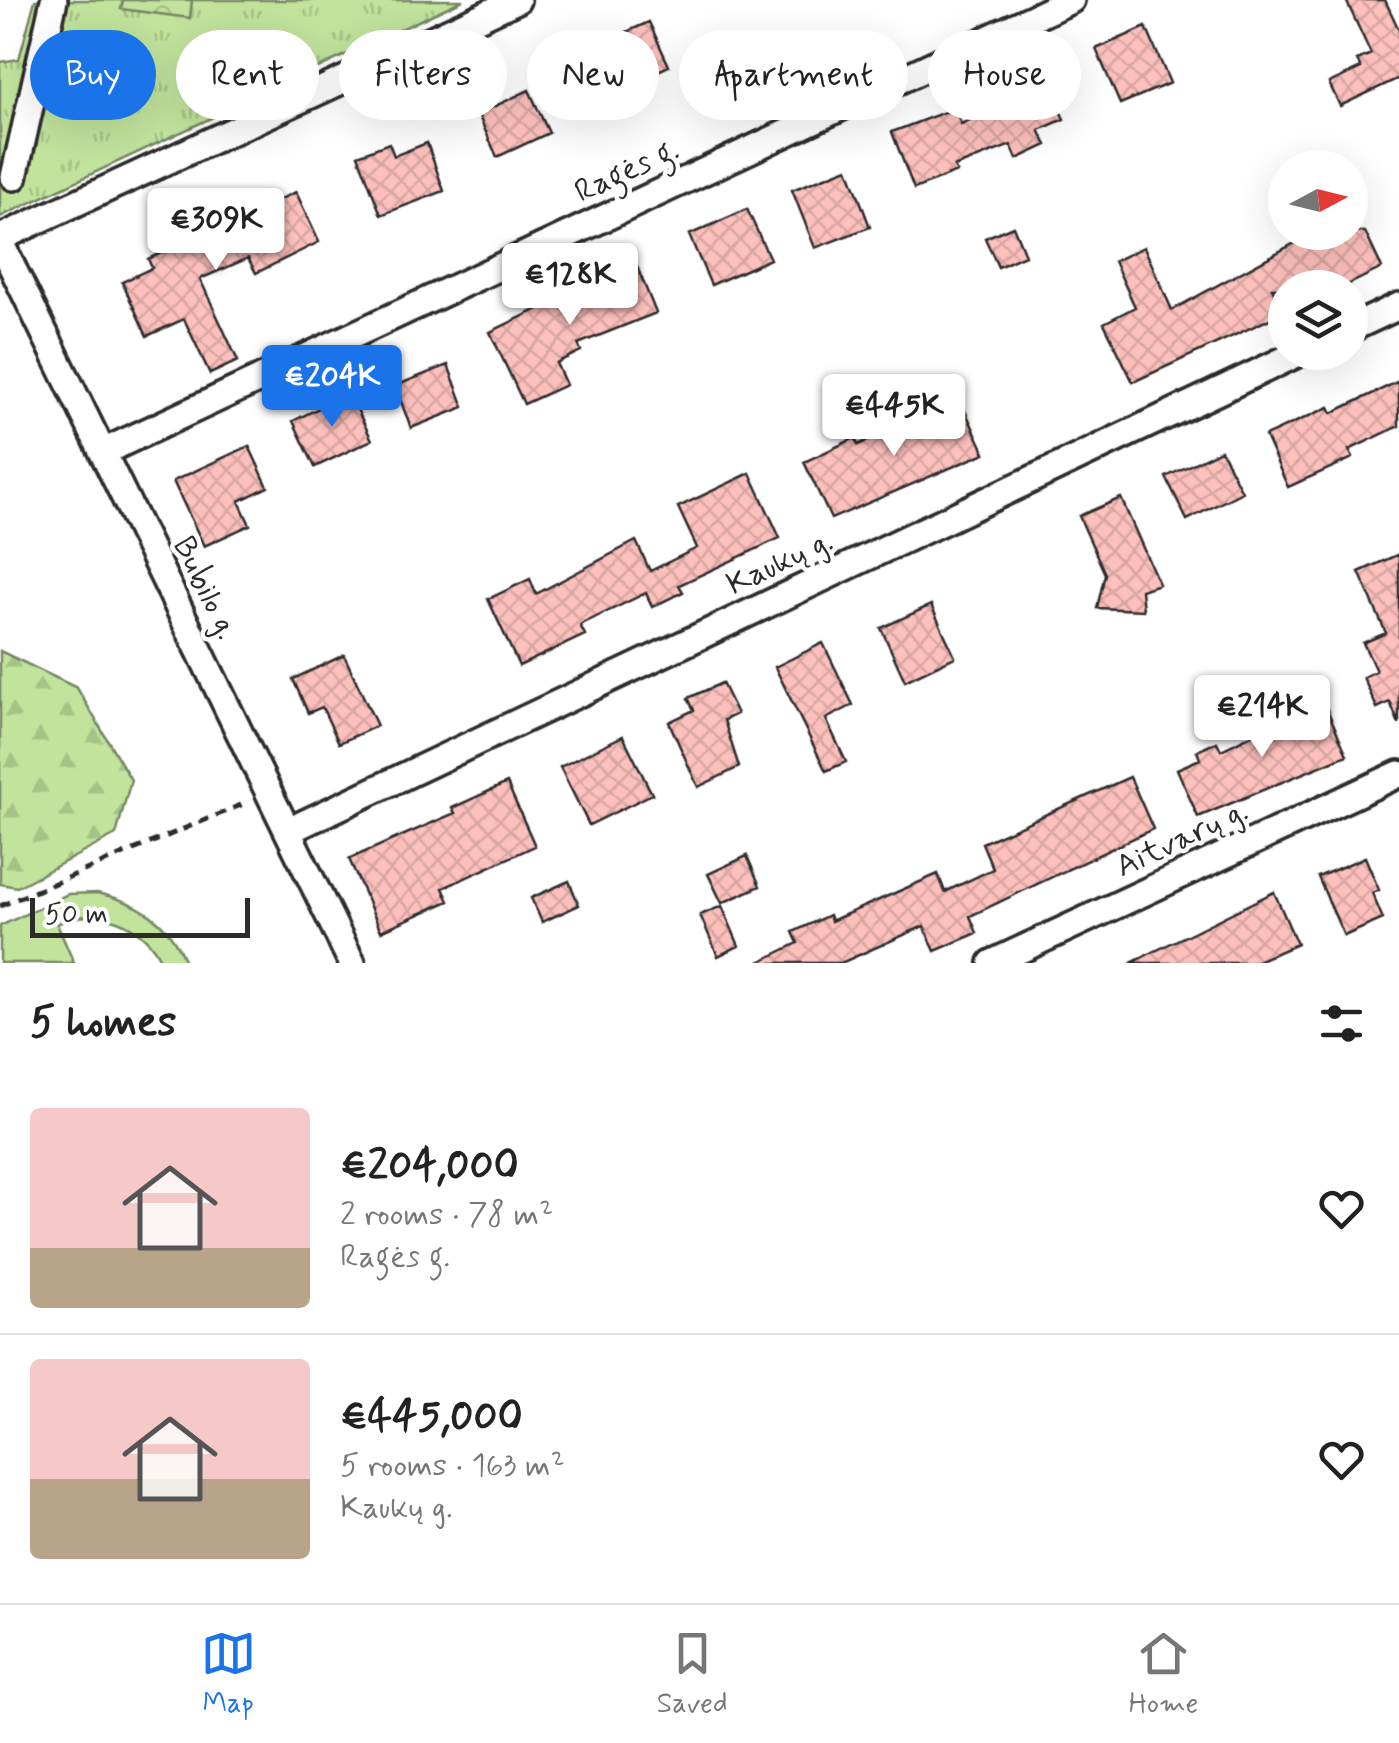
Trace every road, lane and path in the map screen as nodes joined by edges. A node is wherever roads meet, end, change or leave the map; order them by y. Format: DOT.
graph roads {
  1 [pos="54,0"];
  2 [pos="517,0"];
  3 [pos="1071,0"];
  4 [pos="14,177"];
  5 [pos="0,240"];
  6 [pos="1399,306"];
  7 [pos="1368,321"];
  8 [pos="1268,367"];
  9 [pos="102,452"];
  10 [pos="1399,774"];
  11 [pos="269,794"];
  12 [pos="288,832"];
  13 [pos="0,906"];
  14 [pos="352,963"];
  15 [pos="992,963"];
  1 -- 4 [label="street"];
  2 -- 5 [label="street"];
  3 -- 9 [label="street, Ragės g."];
  5 -- 9 [label="street, Bubilo g."];
  6 -- 7 [label="street"];
  8 -- 12 [label="street, Kaukų g."];
  9 -- 11 [label="street, Bubilo g."];
  10 -- 15 [label="street, Aitvarų g."];
  11 -- 12 [label="street, Bubilo g."];
  11 -- 13 [label="path"];
  12 -- 14 [label="street, Bubilo g."];
}
